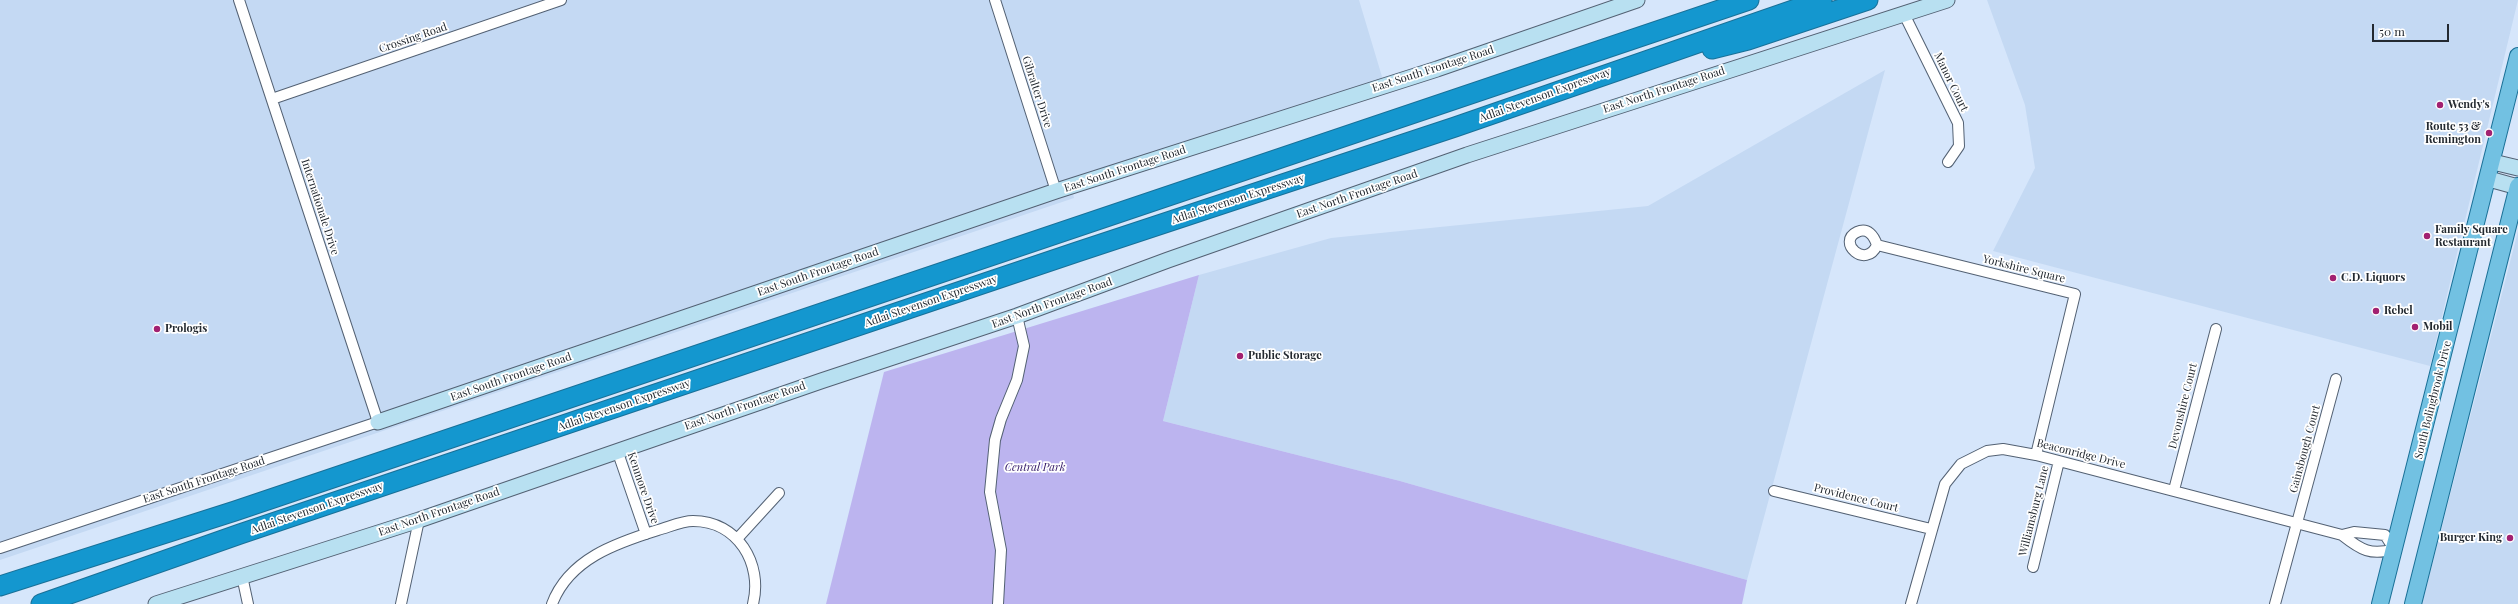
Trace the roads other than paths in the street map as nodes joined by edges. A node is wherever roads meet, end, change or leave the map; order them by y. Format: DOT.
graph roads {
  1 [pos="239,0"];
  2 [pos="561,0"];
  3 [pos="995,0"];
  4 [pos="1637,0"];
  5 [pos="1749,0"];
  6 [pos="1822,0"];
  7 [pos="1868,0"];
  8 [pos="1948,0"];
  9 [pos="1904,14"];
  10 [pos="2518,56"];
  11 [pos="1604,74"];
  12 [pos="272,99"];
  13 [pos="1948,162"];
  14 [pos="2493,162"];
  15 [pos="2518,168"];
  16 [pos="2489,179"];
  17 [pos="2518,187"];
  18 [pos="1056,191"];
  19 [pos="1877,245"];
  20 [pos="1017,316"];
  21 [pos="2216,329"];
  22 [pos="2336,379"];
  23 [pos="378,422"];
  24 [pos="617,450"];
  25 [pos="2036,455"];
  26 [pos="2059,461"];
  27 [pos="2174,490"];
  28 [pos="1774,491"];
  29 [pos="779,493"];
  30 [pos="420,520"];
  31 [pos="2298,524"];
  32 [pos="1932,529"];
  33 [pos="646,534"];
  34 [pos="2342,535"];
  35 [pos="737,539"];
  36 [pos="0,548"];
  37 [pos="2394,549"];
  38 [pos="2033,567"];
  39 [pos="242,576"];
  40 [pos="0,586"];
  41 [pos="41,604"];
  42 [pos="156,604"];
  43 [pos="248,604"];
  44 [pos="401,604"];
  45 [pos="552,604"];
  46 [pos="753,604"];
  47 [pos="998,604"];
  48 [pos="1911,604"];
  49 [pos="2275,604"];
  50 [pos="2380,604"];
  51 [pos="2413,604"];
  1 -- 12 [label="street, Internationale Drive"];
  2 -- 12 [label="street, Crossing Road"];
  3 -- 18 [label="street, Gibralter Drive"];
  4 -- 18 [label="street, East South Frontage Road"];
  5 -- 40 [label="highway, Adlai Stevenson Expressway"];
  6 -- 11 [label="highway, Adlai Stevenson Expressway"];
  7 -- 11 [label="highway"];
  8 -- 9 [label="street, East North Frontage Road"];
  9 -- 13 [label="street, Manor Court"];
  9 -- 20 [label="street, East North Frontage Road"];
  10 -- 14 [label="main road, South Bolingbrook Drive"];
  11 -- 41 [label="highway, Adlai Stevenson Expressway"];
  12 -- 23 [label="street, Internationale Drive"];
  14 -- 15 [label="street"];
  14 -- 16 [label="main road, South Bolingbrook Drive"];
  16 -- 17 [label="street"];
  16 -- 37 [label="main road, South Bolingbrook Drive"];
  17 -- 51 [label="main road"];
  18 -- 23 [label="street, East South Frontage Road"];
  19 -- 25 [label="street, Yorkshire Square"];
  20 -- 24 [label="street, East North Frontage Road"];
  20 -- 47 [label="street"];
  21 -- 27 [label="street, Devonshire Court"];
  22 -- 31 [label="street, Gainsbough Court"];
  23 -- 36 [label="street, East South Frontage Road"];
  24 -- 30 [label="street, East North Frontage Road"];
  24 -- 33 [label="street, Kenmore Drive"];
  25 -- 26 [label="street, Beaconridge Drive"];
  25 -- 32 [label="street, Beaconridge Drive"];
  26 -- 27 [label="street, Beaconridge Drive"];
  26 -- 38 [label="street, Williamsburg Lane"];
  27 -- 31 [label="street, Beaconridge Drive"];
  28 -- 32 [label="street, Providence Court"];
  29 -- 35 [label="street"];
  30 -- 39 [label="street, East North Frontage Road"];
  30 -- 44 [label="street"];
  31 -- 34 [label="street, Beaconridge Drive"];
  31 -- 49 [label="street, Gainsbough Court"];
  32 -- 48 [label="street, Beaconridge Drive"];
  33 -- 35 [label="street"];
  33 -- 45 [label="street"];
  34 -- 37 [label="street, Beaconridge Drive"];
  34 -- 37 [label="street, Beaconridge Drive"];
  35 -- 46 [label="street"];
  37 -- 50 [label="main road, South Bolingbrook Drive"];
  39 -- 42 [label="street, East North Frontage Road"];
  39 -- 43 [label="street"];
}
